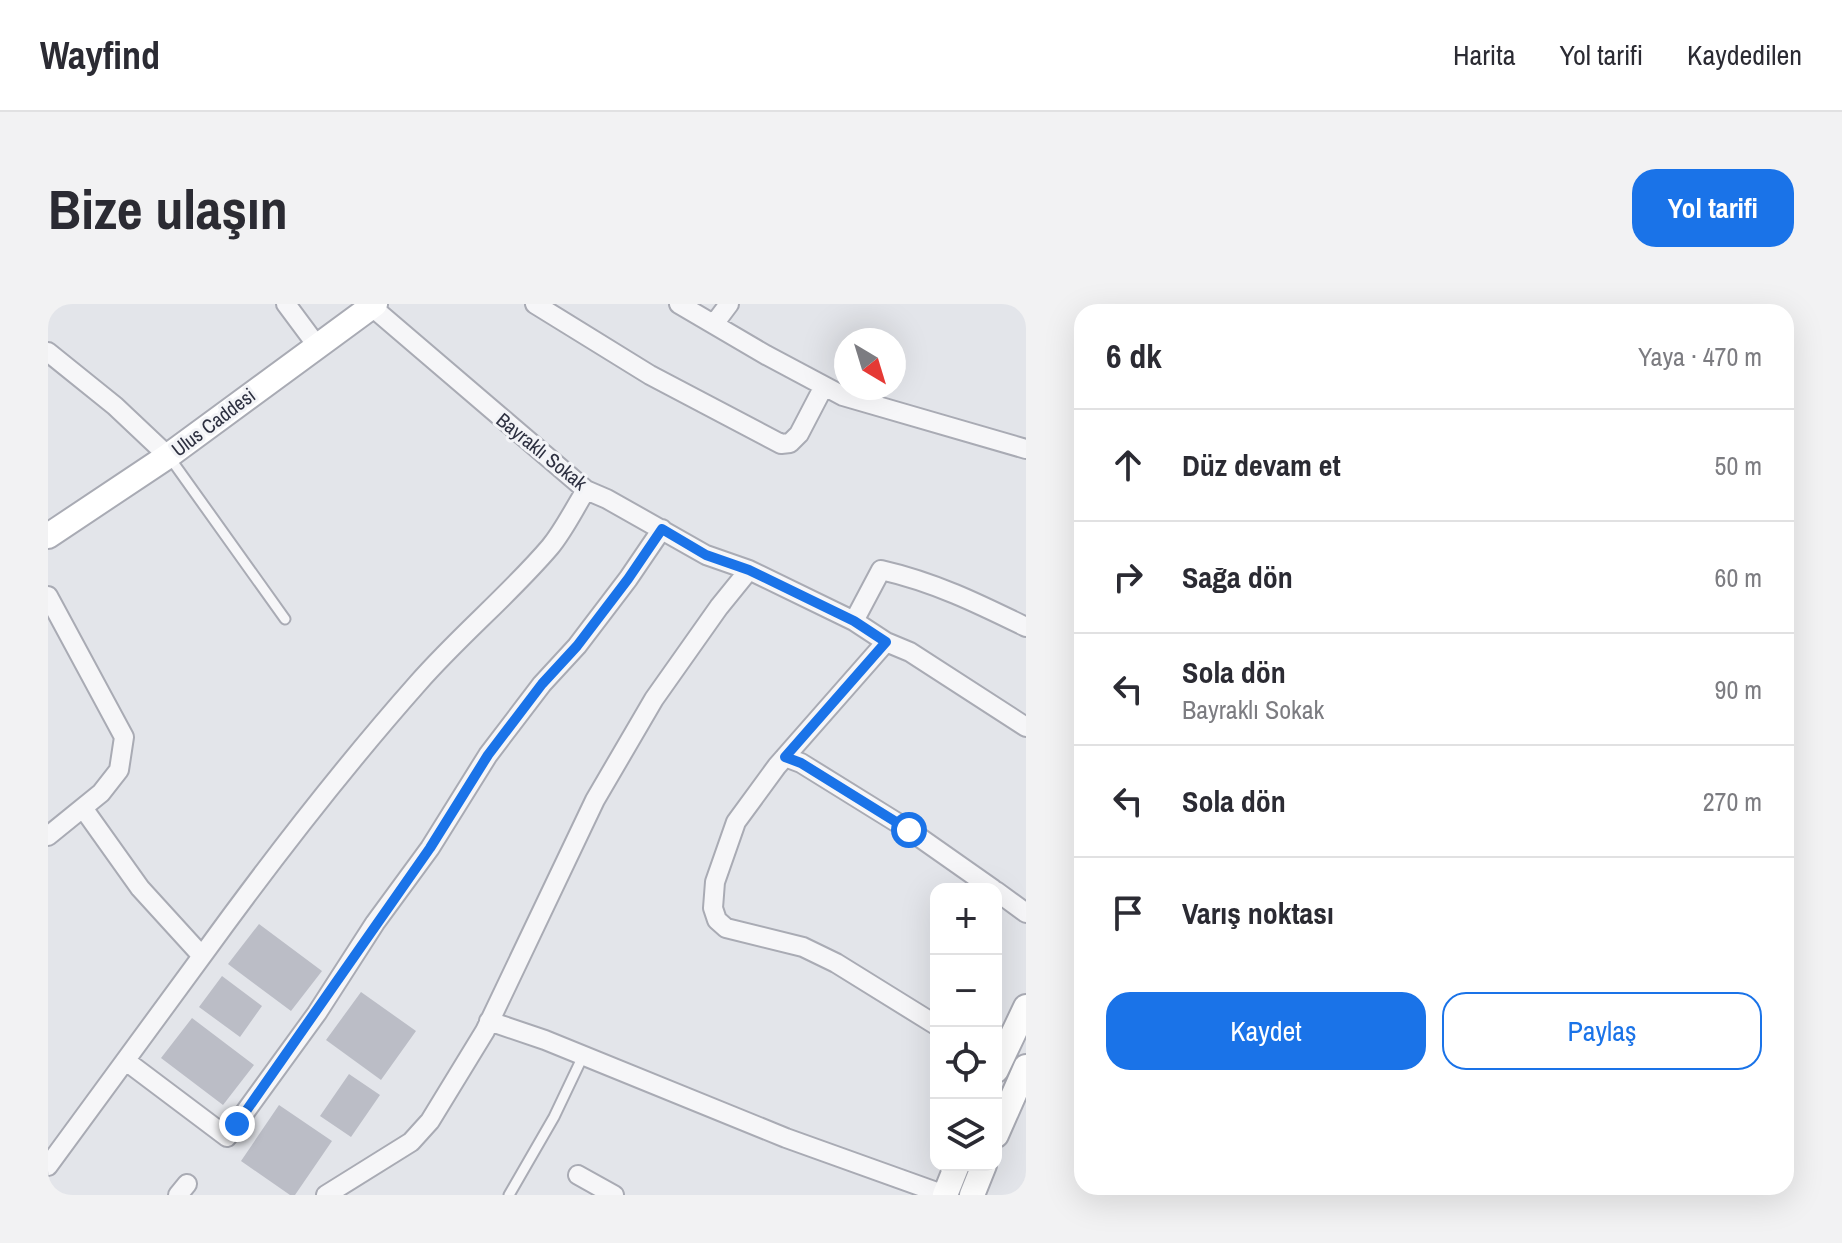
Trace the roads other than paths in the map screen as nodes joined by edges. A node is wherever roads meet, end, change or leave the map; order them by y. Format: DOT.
graph roads {
  1 [pos="286,304"];
  2 [pos="535,304"];
  3 [pos="679,304"];
  4 [pos="729,304"];
  5 [pos="374,306"];
  6 [pos="714,324"];
  7 [pos="318,347"];
  8 [pos="48,352"];
  9 [pos="824,386"];
  10 [pos="1026,449"];
  11 [pos="168,456"];
  12 [pos="586,490"];
  13 [pos="662,529"];
  14 [pos="48,536"];
  15 [pos="749,570"];
  16 [pos="48,596"];
  17 [pos="285,619"];
  18 [pos="854,621"];
  19 [pos="1026,627"];
  20 [pos="886,642"];
  21 [pos="1026,727"];
  22 [pos="785,757"];
  23 [pos="83,808"];
  24 [pos="48,836"];
  25 [pos="984,883"];
  26 [pos="1002,896"];
  27 [pos="1026,913"];
  28 [pos="202,956"];
  29 [pos="1026,1007"];
  30 [pos="489,1021"];
  31 [pos="930,1021"];
  32 [pos="1002,1055"];
  33 [pos="583,1056"];
  34 [pos="126,1061"];
  35 [pos="1025,1070"];
  36 [pos="1002,1122"];
  37 [pos="48,1166"];
  38 [pos="955,1171"];
  39 [pos="982,1171"];
  40 [pos="578,1175"];
  41 [pos="326,1195"];
  42 [pos="509,1195"];
  43 [pos="614,1195"];
  44 [pos="945,1195"];
  45 [pos="972,1195"];
  1 -- 7 [label="street"];
  2 -- 9 [label="street"];
  3 -- 6 [label="street"];
  4 -- 6 [label="street"];
  5 -- 7 [label="street, Ulus Caddesi"];
  5 -- 12 [label="street, Bayraklı Sokak"];
  6 -- 9 [label="street"];
  7 -- 11 [label="street, Ulus Caddesi"];
  8 -- 11 [label="street"];
  9 -- 10 [label="street"];
  11 -- 14 [label="street, Ulus Caddesi"];
  11 -- 17 [label="lane"];
  12 -- 13 [label="street, Bayraklı Sokak"];
  12 -- 28 [label="street"];
  13 -- 15 [label="street, Bayraklı Sokak"];
  13 -- 34 [label="street"];
  15 -- 18 [label="street, Bayraklı Sokak"];
  15 -- 30 [label="street"];
  16 -- 23 [label="street"];
  18 -- 19 [label="street"];
  18 -- 20 [label="street, Bayraklı Sokak"];
  20 -- 21 [label="street, Bayraklı Sokak"];
  20 -- 22 [label="street"];
  22 -- 25 [label="street"];
  22 -- 31 [label="street"];
  23 -- 24 [label="street"];
  23 -- 28 [label="street"];
  26 -- 27 [label="street"];
  28 -- 34 [label="street"];
  29 -- 32 [label="street"];
  30 -- 33 [label="street"];
  30 -- 41 [label="street"];
  33 -- 42 [label="lane"];
  33 -- 44 [label="street"];
  34 -- 37 [label="street"];
  35 -- 36 [label="street"];
  38 -- 44 [label="street"];
  39 -- 45 [label="street"];
  40 -- 43 [label="street"];
}
